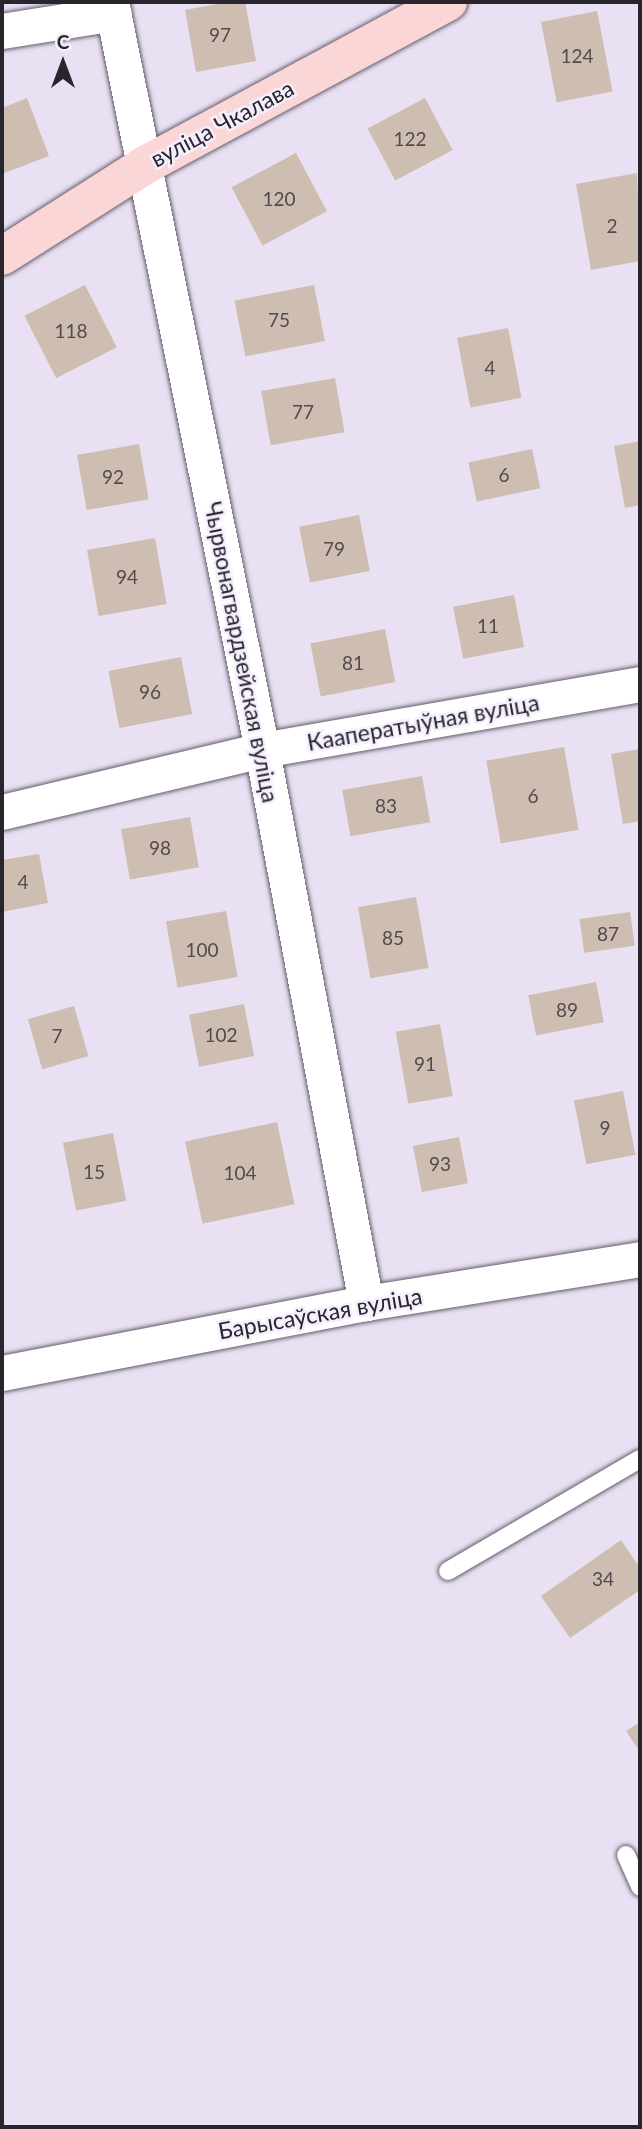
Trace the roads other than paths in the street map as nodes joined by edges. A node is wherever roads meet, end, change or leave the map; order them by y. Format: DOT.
graph roads {
  1 [pos="448,2"];
  2 [pos="112,8"];
  3 [pos="2,31"];
  4 [pos="147,163"];
  5 [pos="2,256"];
  6 [pos="640,684"];
  7 [pos="262,750"];
  8 [pos="2,812"];
  9 [pos="640,1259"];
  10 [pos="366,1303"];
  11 [pos="2,1373"];
  12 [pos="640,1459"];
  13 [pos="448,1572"];
  14 [pos="626,1855"];
  15 [pos="640,1887"];
  1 -- 4 [label="main road, вуліца Чкалава"];
  2 -- 3 [label="street"];
  2 -- 4 [label="street, Чырвонагвардзейская вуліца"];
  4 -- 5 [label="main road, вуліца Чкалава"];
  4 -- 7 [label="street, Чырвонагвардзейская вуліца"];
  6 -- 7 [label="street, Кааператыўная вуліца"];
  7 -- 8 [label="street, Кааператыўная вуліца"];
  7 -- 10 [label="street, Чырвонагвардзейская вуліца"];
  9 -- 10 [label="street, Барысаўская вуліца"];
  10 -- 11 [label="street, Барысаўская вуліца"];
  12 -- 13 [label="lane"];
  14 -- 15 [label="lane"];
}
